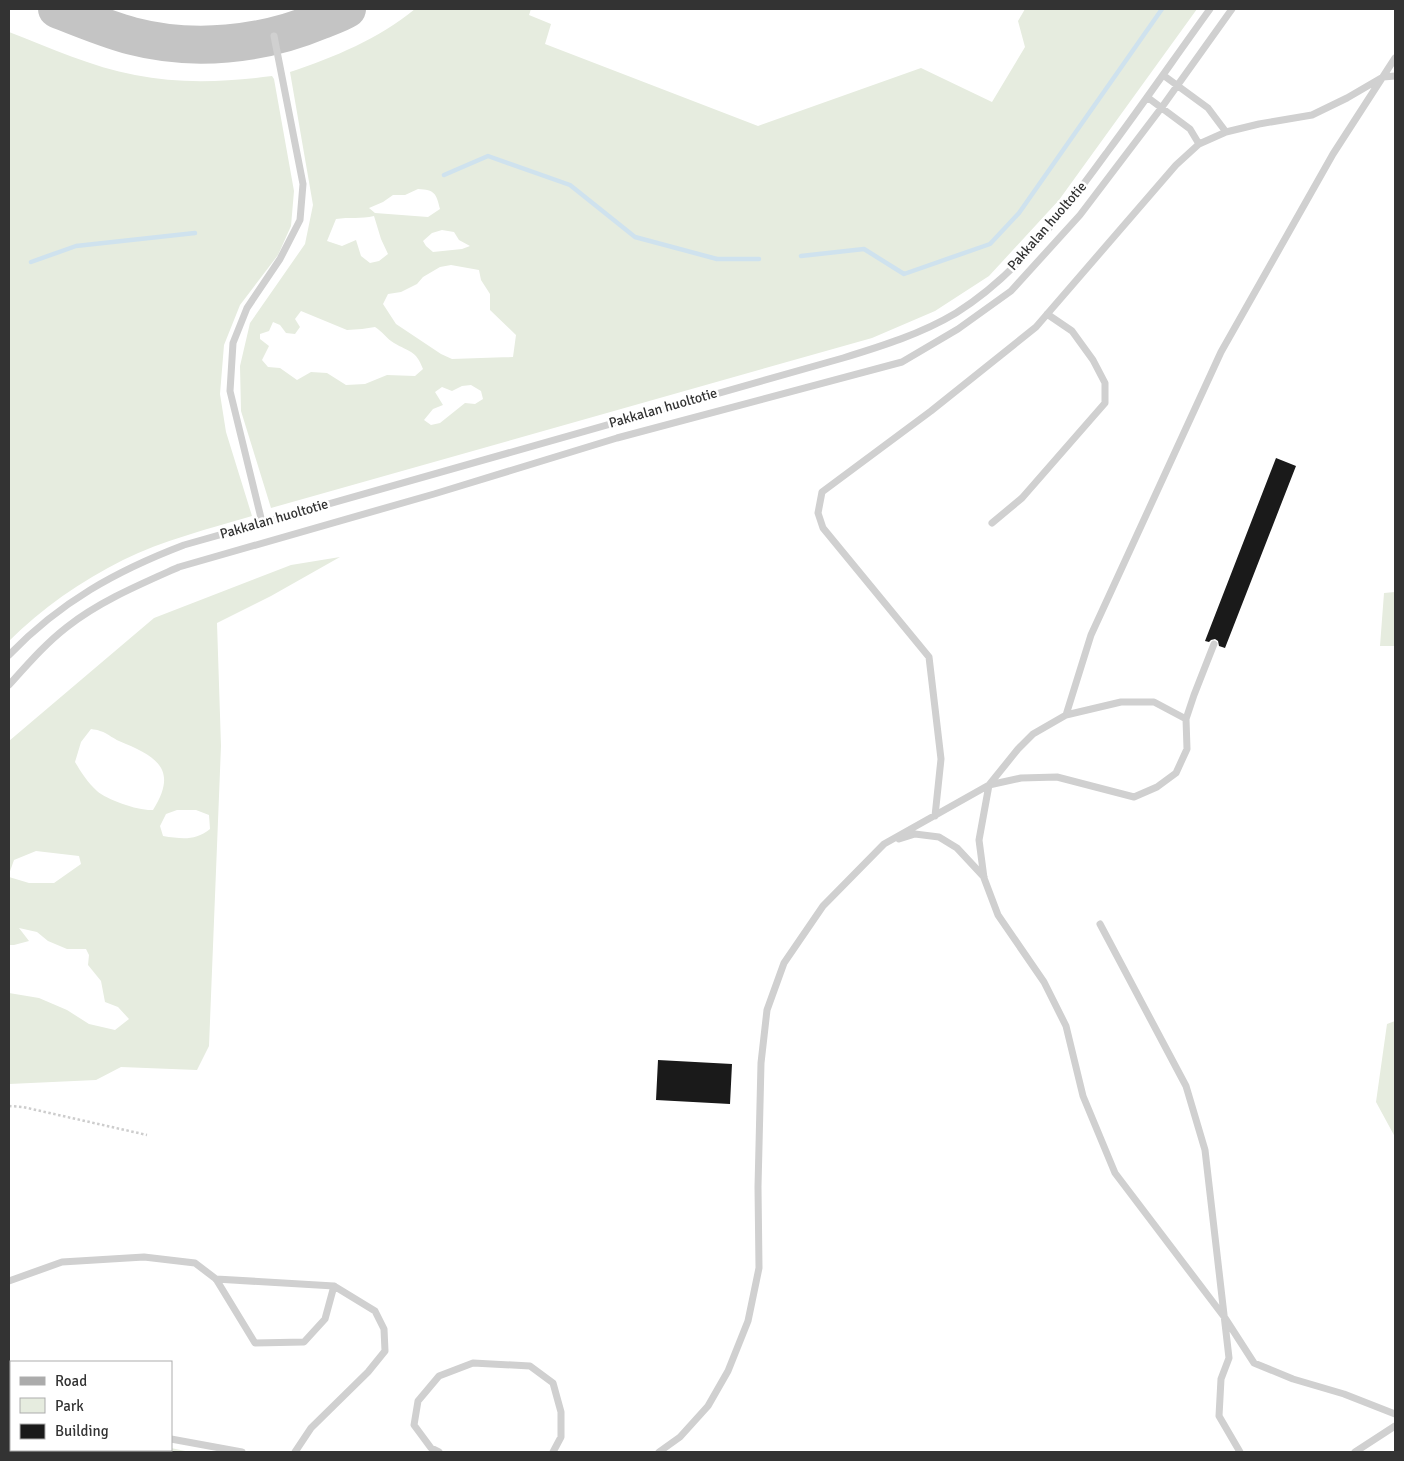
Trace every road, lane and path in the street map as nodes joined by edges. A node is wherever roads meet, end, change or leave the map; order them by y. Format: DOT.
graph roads {
  1 [pos="1210,9"];
  2 [pos="1232,9"];
  3 [pos="274,36"];
  4 [pos="1395,58"];
  5 [pos="1163,75"];
  6 [pos="1395,76"];
  7 [pos="1383,77"];
  8 [pos="1178,85"];
  9 [pos="1148,97"];
  10 [pos="1162,108"];
  11 [pos="1226,132"];
  12 [pos="1199,144"];
  13 [pos="1047,314"];
  14 [pos="262,522"];
  15 [pos="992,524"];
  16 [pos="1214,644"];
  17 [pos="9,655"];
  18 [pos="9,685"];
  19 [pos="1066,715"];
  20 [pos="1186,719"];
  21 [pos="989,785"];
  22 [pos="935,816"];
  23 [pos="884,844"];
  24 [pos="984,878"];
  25 [pos="1100,924"];
  26 [pos="9,1106"];
  27 [pos="147,1135"];
  28 [pos="216,1279"];
  29 [pos="9,1281"];
  30 [pos="334,1286"];
  31 [pos="1225,1318"];
  32 [pos="1395,1414"];
  33 [pos="1395,1426"];
  34 [pos="172,1439"];
  35 [pos="242,1452"];
  36 [pos="295,1452"];
  37 [pos="439,1452"];
  38 [pos="553,1452"];
  39 [pos="659,1452"];
  40 [pos="1240,1452"];
  41 [pos="1355,1452"];
  1 -- 5 [label="lane, Pakkalan huoltotie"];
  2 -- 8 [label="lane"];
  3 -- 14 [label="lane"];
  4 -- 7 [label="lane"];
  5 -- 8 [label="lane"];
  5 -- 9 [label="lane, Pakkalan huoltotie"];
  6 -- 7 [label="lane"];
  7 -- 11 [label="lane"];
  7 -- 19 [label="lane"];
  8 -- 10 [label="lane"];
  8 -- 11 [label="lane"];
  9 -- 10 [label="lane"];
  9 -- 14 [label="lane, Pakkalan huoltotie"];
  10 -- 12 [label="lane"];
  10 -- 18 [label="lane"];
  11 -- 12 [label="lane"];
  12 -- 13 [label="lane"];
  13 -- 15 [label="lane"];
  13 -- 22 [label="lane"];
  14 -- 17 [label="lane, Pakkalan huoltotie"];
  16 -- 20 [label="lane"];
  19 -- 20 [label="lane"];
  19 -- 21 [label="lane"];
  20 -- 21 [label="lane"];
  21 -- 22 [label="lane"];
  21 -- 24 [label="lane"];
  22 -- 23 [label="lane"];
  23 -- 24 [label="lane"];
  23 -- 39 [label="lane"];
  24 -- 31 [label="lane"];
  25 -- 31 [label="lane"];
  26 -- 27 [label="path"];
  28 -- 29 [label="lane"];
  28 -- 30 [label="lane"];
  28 -- 30 [label="lane"];
  30 -- 36 [label="lane"];
  31 -- 32 [label="lane"];
  31 -- 40 [label="lane"];
  33 -- 41 [label="lane"];
  34 -- 35 [label="lane"];
  37 -- 38 [label="lane"];
}
